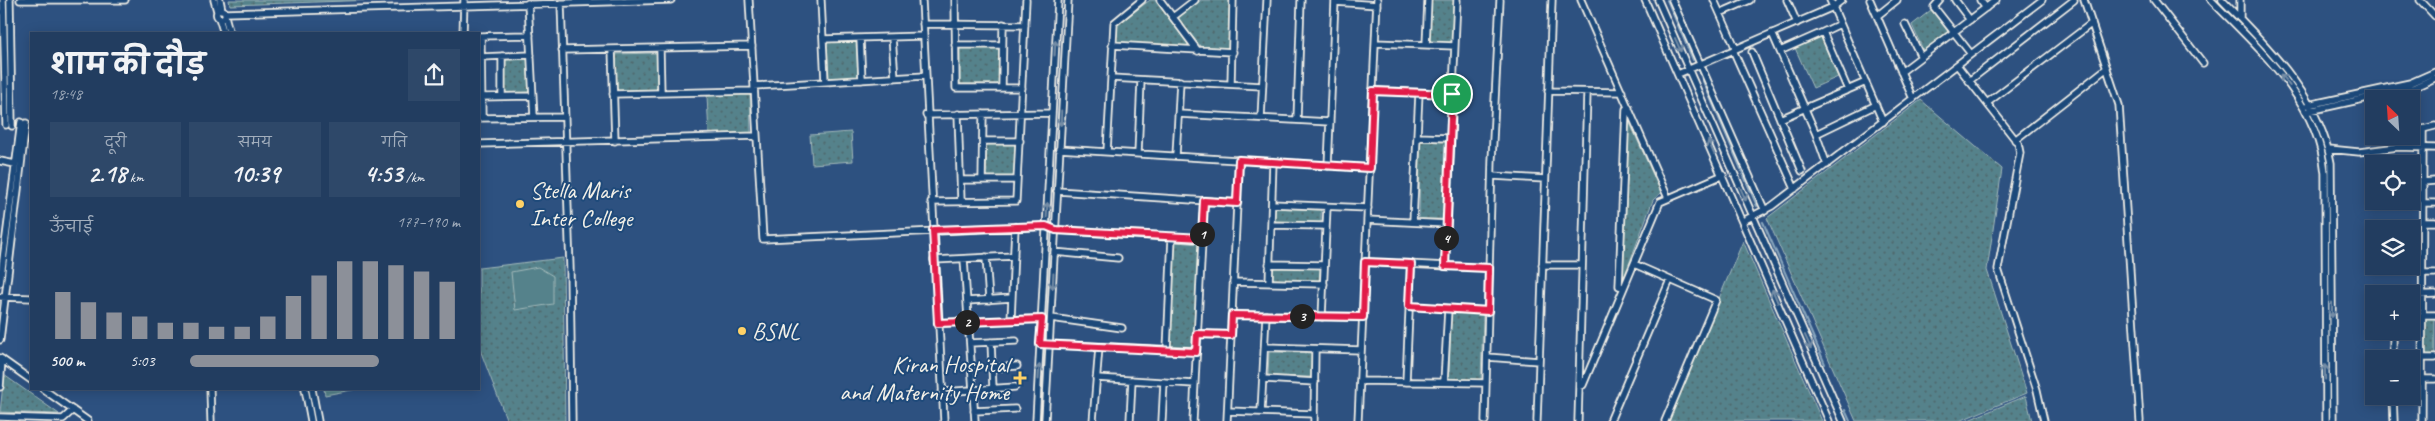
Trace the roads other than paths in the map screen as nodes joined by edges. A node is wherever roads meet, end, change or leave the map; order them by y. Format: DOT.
graph roads {
  1 [pos="3,0"];
  2 [pos="10,0"];
  3 [pos="20,0"];
  4 [pos="125,0"];
  5 [pos="214,0"];
  6 [pos="220,0"];
  7 [pos="671,0"];
  8 [pos="749,0"];
  9 [pos="821,0"];
  10 [pos="922,0"];
  11 [pos="955,0"];
  12 [pos="1026,0"];
  13 [pos="1058,0"];
  14 [pos="1065,0"];
  15 [pos="1142,0"];
  16 [pos="1160,0"];
  17 [pos="1195,0"];
  18 [pos="1234,0"];
  19 [pos="1267,0"];
  20 [pos="1301,0"];
  21 [pos="1428,0"];
  22 [pos="1457,0"];
  23 [pos="1500,0"];
  24 [pos="1552,0"];
  25 [pos="1581,0"];
  26 [pos="1645,0"];
  27 [pos="1658,0"];
  28 [pos="1672,0"];
  29 [pos="1714,0"];
  30 [pos="1750,0"];
  31 [pos="1787,0"];
  32 [pos="1830,0"];
  33 [pos="1842,0"];
  34 [pos="1870,0"];
  35 [pos="1897,0"];
  36 [pos="1940,0"];
  37 [pos="1955,0"];
  38 [pos="1980,0"];
  39 [pos="1996,0"];
  40 [pos="2042,0"];
  41 [pos="2074,0"];
  42 [pos="2084,0"];
  43 [pos="2154,0"];
  44 [pos="2211,0"];
  45 [pos="2222,0"];
  46 [pos="2240,0"];
  47 [pos="2420,0"];
  48 [pos="623,1"];
  49 [pos="1335,1"];
  50 [pos="517,2"];
  51 [pos="1377,2"];
  52 [pos="464,3"];
  53 [pos="528,3"];
  54 [pos="561,3"];
  55 [pos="1833,7"];
  56 [pos="1986,8"];
  57 [pos="1720,13"];
  58 [pos="222,14"];
  59 [pos="1877,16"];
  60 [pos="2435,16"];
  61 [pos="1173,17"];
  62 [pos="2240,18"];
  63 [pos="1970,20"];
  64 [pos="1797,23"];
  65 [pos="2092,23"];
  66 [pos="923,24"];
  67 [pos="955,24"];
  68 [pos="1002,24"];
  69 [pos="1840,24"];
  70 [pos="1905,24"];
  71 [pos="1025,25"];
  72 [pos="224,32"];
  73 [pos="229,32"];
  74 [pos="463,32"];
  75 [pos="1823,32"];
  76 [pos="1954,32"];
  77 [pos="2,33"];
  78 [pos="1772,33"];
  79 [pos="530,35"];
  80 [pos="480,36"];
  81 [pos="923,36"];
  82 [pos="892,37"];
  83 [pos="860,38"];
  84 [pos="823,39"];
  85 [pos="1375,43"];
  86 [pos="955,45"];
  87 [pos="1112,45"];
  88 [pos="1426,45"];
  89 [pos="752,46"];
  90 [pos="1002,46"];
  91 [pos="1455,46"];
  92 [pos="660,48"];
  93 [pos="612,49"];
  94 [pos="1735,49"];
  95 [pos="562,50"];
  96 [pos="1198,51"];
  97 [pos="1780,51"];
  98 [pos="1233,52"];
  99 [pos="1752,52"];
  100 [pos="1971,54"];
  101 [pos="531,55"];
  102 [pos="502,56"];
  103 [pos="481,57"];
  104 [pos="8,58"];
  105 [pos="1921,58"];
  106 [pos="2203,62"];
  107 [pos="1701,64"];
  108 [pos="1957,65"];
  109 [pos="2108,68"];
  110 [pos="1689,69"];
  111 [pos="1901,72"];
  112 [pos="2435,72"];
  113 [pos="1678,74"];
  114 [pos="925,76"];
  115 [pos="895,78"];
  116 [pos="1111,78"];
  117 [pos="2435,78"];
  118 [pos="862,80"];
  119 [pos="1141,80"];
  120 [pos="1180,81"];
  121 [pos="1969,81"];
  122 [pos="825,82"];
  123 [pos="1866,82"];
  124 [pos="1231,84"];
  125 [pos="1262,86"];
  126 [pos="1002,88"];
  127 [pos="1022,88"];
  128 [pos="754,89"];
  129 [pos="1848,90"];
  130 [pos="2395,90"];
  131 [pos="2403,90"];
  132 [pos="1373,91"];
  133 [pos="1548,91"];
  134 [pos="1622,92"];
  135 [pos="661,93"];
  136 [pos="1419,93"];
  137 [pos="1587,93"];
  138 [pos="613,94"];
  139 [pos="1452,94"];
  140 [pos="502,96"];
  141 [pos="533,96"];
  142 [pos="482,97"];
  143 [pos="2365,97"];
  144 [pos="1913,99"];
  145 [pos="1987,103"];
  146 [pos="1876,105"];
  147 [pos="1629,108"];
  148 [pos="1805,108"];
  149 [pos="2308,108"];
  150 [pos="1052,113"];
  151 [pos="958,114"];
  152 [pos="983,114"];
  153 [pos="1021,114"];
  154 [pos="1178,114"];
  155 [pos="926,115"];
  156 [pos="534,117"];
  157 [pos="565,117"];
  158 [pos="480,118"];
  159 [pos="1261,118"];
  160 [pos="1780,119"];
  161 [pos="1296,120"];
  162 [pos="6,122"];
  163 [pos="1330,122"];
  164 [pos="1883,122"];
  165 [pos="26,125"];
  166 [pos="2435,126"];
  167 [pos="2423,129"];
  168 [pos="2420,130"];
  169 [pos="1816,134"];
  170 [pos="757,136"];
  171 [pos="1417,137"];
  172 [pos="1450,138"];
  173 [pos="2015,140"];
  174 [pos="615,141"];
  175 [pos="983,141"];
  176 [pos="1020,141"];
  177 [pos="566,142"];
  178 [pos="480,144"];
  179 [pos="2398,147"];
  180 [pos="2423,148"];
  181 [pos="2435,148"];
  182 [pos="1059,149"];
  183 [pos="2329,149"];
  184 [pos="1107,152"];
  185 [pos="1138,154"];
  186 [pos="1176,156"];
  187 [pos="1239,160"];
  188 [pos="0,161"];
  189 [pos="1273,162"];
  190 [pos="15,164"];
  191 [pos="1827,165"];
  192 [pos="1328,166"];
  193 [pos="1370,168"];
  194 [pos="1802,170"];
  195 [pos="1723,175"];
  196 [pos="1492,176"];
  197 [pos="1545,178"];
  198 [pos="961,180"];
  199 [pos="982,180"];
  200 [pos="1017,180"];
  201 [pos="2435,181"];
  202 [pos="2423,182"];
  203 [pos="1795,189"];
  204 [pos="1058,191"];
  205 [pos="1668,198"];
  206 [pos="1204,201"];
  207 [pos="931,202"];
  208 [pos="961,202"];
  209 [pos="1237,203"];
  210 [pos="2423,203"];
  211 [pos="2435,203"];
  212 [pos="1272,204"];
  213 [pos="1327,207"];
  214 [pos="1368,208"];
  215 [pos="1765,211"];
  216 [pos="1753,217"];
  217 [pos="1367,220"];
  218 [pos="1413,222"];
  219 [pos="1743,222"];
  220 [pos="2423,222"];
  221 [pos="2435,222"];
  222 [pos="1447,224"];
  223 [pos="1271,225"];
  224 [pos="1046,226"];
  225 [pos="1326,226"];
  226 [pos="1015,227"];
  227 [pos="933,230"];
  228 [pos="1056,230"];
  229 [pos="1172,237"];
  230 [pos="1202,238"];
  231 [pos="1054,252"];
  232 [pos="1014,256"];
  233 [pos="986,258"];
  234 [pos="1118,258"];
  235 [pos="964,259"];
  236 [pos="2328,259"];
  237 [pos="934,260"];
  238 [pos="1365,262"];
  239 [pos="1270,264"];
  240 [pos="1411,264"];
  241 [pos="1634,264"];
  242 [pos="1324,265"];
  243 [pos="1542,265"];
  244 [pos="1582,265"];
  245 [pos="1445,266"];
  246 [pos="1489,268"];
  247 [pos="2423,273"];
  248 [pos="2435,273"];
  249 [pos="1670,280"];
  250 [pos="1234,282"];
  251 [pos="0,283"];
  252 [pos="1269,283"];
  253 [pos="1324,284"];
  254 [pos="1624,287"];
  255 [pos="2435,294"];
  256 [pos="2420,295"];
  257 [pos="2423,295"];
  258 [pos="3,297"];
  259 [pos="30,298"];
  260 [pos="1012,298"];
  261 [pos="989,300"];
  262 [pos="967,301"];
  263 [pos="1409,306"];
  264 [pos="1448,308"];
  265 [pos="1488,311"];
  266 [pos="2435,314"];
  267 [pos="1232,315"];
  268 [pos="2422,315"];
  269 [pos="1266,316"];
  270 [pos="1322,316"];
  271 [pos="1363,317"];
  272 [pos="1051,318"];
  273 [pos="1042,319"];
  274 [pos="1011,320"];
  275 [pos="968,322"];
  276 [pos="938,323"];
  277 [pos="1122,328"];
  278 [pos="1197,334"];
  279 [pos="1231,335"];
  280 [pos="0,340"];
  281 [pos="1016,341"];
  282 [pos="991,342"];
  283 [pos="970,343"];
  284 [pos="1040,344"];
  285 [pos="1050,344"];
  286 [pos="1098,347"];
  287 [pos="1265,347"];
  288 [pos="1315,349"];
  289 [pos="1167,350"];
  290 [pos="1361,350"];
  291 [pos="1196,352"];
  292 [pos="1486,357"];
  293 [pos="2422,358"];
  294 [pos="2435,358"];
  295 [pos="1,359"];
  296 [pos="1539,361"];
  297 [pos="1017,366"];
  298 [pos="992,368"];
  299 [pos="1096,378"];
  300 [pos="30,379"];
  301 [pos="1263,379"];
  302 [pos="2421,379"];
  303 [pos="2435,379"];
  304 [pos="1132,380"];
  305 [pos="1360,381"];
  306 [pos="1164,382"];
  307 [pos="1315,382"];
  308 [pos="1406,382"];
  309 [pos="1444,382"];
  310 [pos="1486,383"];
  311 [pos="1195,384"];
  312 [pos="1579,386"];
  313 [pos="0,387"];
  314 [pos="1016,387"];
  315 [pos="993,389"];
  316 [pos="44,390"];
  317 [pos="210,390"];
  318 [pos="305,390"];
  319 [pos="312,390"];
  320 [pos="973,390"];
  321 [pos="942,392"];
  322 [pos="2393,405"];
  323 [pos="1015,409"];
  324 [pos="73,410"];
  325 [pos="974,411"];
  326 [pos="1228,411"];
  327 [pos="1262,412"];
  328 [pos="1314,414"];
  329 [pos="0,417"];
  330 [pos="88,421"];
  331 [pos="211,421"];
  332 [pos="311,421"];
  333 [pos="318,421"];
  334 [pos="572,421"];
  335 [pos="944,421"];
  336 [pos="975,421"];
  337 [pos="1036,421"];
  338 [pos="1045,421"];
  339 [pos="1093,421"];
  340 [pos="1130,421"];
  341 [pos="1162,421"];
  342 [pos="1193,421"];
  343 [pos="1227,421"];
  344 [pos="1314,421"];
  345 [pos="1358,421"];
  346 [pos="1485,421"];
  347 [pos="1537,421"];
  348 [pos="1578,421"];
  349 [pos="1610,421"];
  350 [pos="1665,421"];
  351 [pos="1829,421"];
  352 [pos="1843,421"];
  353 [pos="2044,421"];
  354 [pos="2140,421"];
  355 [pos="2326,421"];
  356 [pos="2333,421"];
  357 [pos="2394,421"];
  358 [pos="2422,421"];
  1 -- 77 [label="street"];
  2 -- 104 [label="street"];
  3 -- 4 [label="street"];
  5 -- 58 [label="street"];
  6 -- 58 [label="street"];
  7 -- 48 [label="street"];
  8 -- 89 [label="street"];
  9 -- 84 [label="street"];
  10 -- 66 [label="street"];
  11 -- 67 [label="street"];
  12 -- 71 [label="street"];
  150 -- 13 [label="street, one-way"];
  14 -- 182 [label="street, one-way"];
  15 -- 87 [label="street"];
  16 -- 61 [label="street"];
  17 -- 61 [label="street"];
  18 -- 98 [label="street"];
  19 -- 125 [label="street"];
  20 -- 161 [label="street"];
  21 -- 88 [label="street"];
  22 -- 91 [label="street"];
  23 -- 196 [label="street"];
  24 -- 133 [label="street"];
  25 -- 134 [label="street"];
  26 -- 113 [label="street"];
  27 -- 110 [label="street, one-way"];
  28 -- 107 [label="street"];
  29 -- 57 [label="street"];
  30 -- 57 [label="street"];
  31 -- 64 [label="street"];
  32 -- 55 [label="street"];
  33 -- 55 [label="street"];
  34 -- 59 [label="street"];
  35 -- 59 [label="street"];
  36 -- 76 [label="street"];
  37 -- 63 [label="street"];
  38 -- 56 [label="street"];
  39 -- 56 [label="street"];
  40 -- 100 [label="street"];
  41 -- 121 [label="street"];
  42 -- 65 [label="street"];
  43 -- 106 [label="street"];
  149 -- 44 [label="street, one-way"];
  45 -- 62 [label="street"];
  46 -- 62 [label="street"];
  47 -- 60 [label="street"];
  48 -- 54 [label="street"];
  49 -- 51 [label="street"];
  49 -- 163 [label="street"];
  50 -- 52 [label="street"];
  50 -- 53 [label="street"];
  51 -- 85 [label="street"];
  52 -- 58 [label="street"];
  52 -- 74 [label="street"];
  53 -- 54 [label="street"];
  53 -- 79 [label="street"];
  54 -- 95 [label="street"];
  55 -- 64 [label="street"];
  55 -- 69 [label="street"];
  56 -- 63 [label="street"];
  57 -- 94 [label="street"];
  58 -- 72 [label="street"];
  58 -- 73 [label="street"];
  59 -- 111 [label="street"];
  61 -- 96 [label="street"];
  62 -- 149 [label="street"];
  63 -- 76 [label="street"];
  64 -- 78 [label="street"];
  65 -- 109 [label="street"];
  65 -- 145 [label="street"];
  66 -- 67 [label="street"];
  66 -- 81 [label="street"];
  67 -- 68 [label="street"];
  67 -- 86 [label="street"];
  68 -- 71 [label="street"];
  68 -- 90 [label="street"];
  69 -- 75 [label="street"];
  69 -- 123 [label="street"];
  70 -- 105 [label="street"];
  71 -- 127 [label="street"];
  75 -- 97 [label="street"];
  75 -- 129 [label="street"];
  76 -- 100 [label="street"];
  76 -- 105 [label="street"];
  77 -- 104 [label="street"];
  78 -- 94 [label="street"];
  78 -- 97 [label="street"];
  79 -- 80 [label="street"];
  79 -- 101 [label="street"];
  80 -- 103 [label="street"];
  81 -- 82 [label="street"];
  81 -- 114 [label="street"];
  82 -- 83 [label="street"];
  82 -- 115 [label="street"];
  83 -- 84 [label="street"];
  83 -- 118 [label="street"];
  84 -- 122 [label="street"];
  85 -- 88 [label="street"];
  85 -- 132 [label="street"];
  86 -- 90 [label="street"];
  86 -- 126 [label="street"];
  87 -- 96 [label="street"];
  87 -- 116 [label="street"];
  88 -- 91 [label="street"];
  89 -- 92 [label="street"];
  89 -- 128 [label="street"];
  90 -- 126 [label="street"];
  91 -- 139 [label="street"];
  92 -- 93 [label="street"];
  92 -- 135 [label="street"];
  93 -- 95 [label="street"];
  93 -- 138 [label="street"];
  94 -- 107 [label="street"];
  94 -- 203 [label="street"];
  95 -- 157 [label="street"];
  96 -- 98 [label="street"];
  97 -- 148 [label="street"];
  98 -- 124 [label="street"];
  99 -- 160 [label="street"];
  100 -- 108 [label="street"];
  101 -- 102 [label="street"];
  101 -- 141 [label="street"];
  102 -- 103 [label="street"];
  102 -- 140 [label="street"];
  103 -- 142 [label="street"];
  104 -- 162 [label="street"];
  105 -- 111 [label="street"];
  107 -- 110 [label="street"];
  107 -- 215 [label="street"];
  108 -- 121 [label="street"];
  108 -- 144 [label="street"];
  109 -- 173 [label="street"];
  109 -- 354 [label="street"];
  110 -- 113 [label="street"];
  110 -- 216 [label="street, one-way"];
  111 -- 144 [label="street"];
  112 -- 130 [label="street"];
  195 -- 113 [label="street, one-way"];
  114 -- 115 [label="street"];
  114 -- 155 [label="street"];
  115 -- 118 [label="street"];
  116 -- 119 [label="street"];
  116 -- 184 [label="street"];
  117 -- 131 [label="street"];
  118 -- 122 [label="street"];
  119 -- 120 [label="street"];
  119 -- 185 [label="street"];
  120 -- 124 [label="street"];
  120 -- 154 [label="street"];
  121 -- 145 [label="street"];
  122 -- 128 [label="street"];
  123 -- 129 [label="street"];
  123 -- 146 [label="street"];
  124 -- 125 [label="street"];
  125 -- 159 [label="street"];
  126 -- 127 [label="street"];
  127 -- 153 [label="street"];
  128 -- 135 [label="street"];
  128 -- 170 [label="street"];
  129 -- 148 [label="street"];
  132 -- 136 [label="street"];
  132 -- 193 [label="street"];
  133 -- 137 [label="street"];
  133 -- 197 [label="street"];
  134 -- 137 [label="street"];
  134 -- 147 [label="street"];
  135 -- 138 [label="street"];
  136 -- 139 [label="street"];
  136 -- 171 [label="street"];
  137 -- 244 [label="street"];
  138 -- 174 [label="street"];
  139 -- 172 [label="street"];
  140 -- 141 [label="street"];
  140 -- 142 [label="street"];
  141 -- 156 [label="street"];
  142 -- 158 [label="street"];
  143 -- 149 [label="street"];
  144 -- 164 [label="street"];
  145 -- 173 [label="street"];
  146 -- 164 [label="street"];
  146 -- 169 [label="street"];
  147 -- 205 [label="street"];
  147 -- 254 [label="street"];
  148 -- 160 [label="street"];
  148 -- 169 [label="street"];
  149 -- 183 [label="street"];
  149 -- 236 [label="street"];
  150 -- 153 [label="street"];
  224 -- 150 [label="street, one-way"];
  151 -- 152 [label="street"];
  151 -- 155 [label="street"];
  151 -- 198 [label="street"];
  152 -- 153 [label="street"];
  152 -- 175 [label="street"];
  153 -- 176 [label="street"];
  154 -- 159 [label="street"];
  154 -- 186 [label="street"];
  155 -- 207 [label="street"];
  156 -- 157 [label="street"];
  156 -- 158 [label="street"];
  157 -- 177 [label="street"];
  159 -- 161 [label="street"];
  160 -- 194 [label="street"];
  161 -- 163 [label="street"];
  162 -- 165 [label="street"];
  163 -- 192 [label="street"];
  164 -- 191 [label="street"];
  165 -- 190 [label="street"];
  165 -- 258 [label="street"];
  166 -- 167 [label="street"];
  167 -- 168 [label="street"];
  167 -- 180 [label="street"];
  169 -- 191 [label="street"];
  170 -- 174 [label="street"];
  170 -- 227 [label="street"];
  171 -- 172 [label="street"];
  171 -- 218 [label="street"];
  172 -- 222 [label="street"];
  173 -- 353 [label="street"];
  174 -- 177 [label="street"];
  175 -- 176 [label="street"];
  175 -- 199 [label="street"];
  176 -- 200 [label="street"];
  177 -- 178 [label="street"];
  177 -- 334 [label="street"];
  179 -- 180 [label="street"];
  179 -- 183 [label="street"];
  180 -- 181 [label="street"];
  180 -- 202 [label="street"];
  182 -- 184 [label="street"];
  182 -- 204 [label="street"];
  183 -- 236 [label="street"];
  184 -- 185 [label="street"];
  185 -- 186 [label="street"];
  186 -- 187 [label="street"];
  187 -- 189 [label="street"];
  187 -- 209 [label="street"];
  188 -- 190 [label="street"];
  189 -- 192 [label="street"];
  189 -- 212 [label="street"];
  190 -- 251 [label="street"];
  191 -- 203 [label="street"];
  192 -- 193 [label="street"];
  193 -- 214 [label="street"];
  195 -- 205 [label="street"];
  195 -- 219 [label="street"];
  196 -- 197 [label="street"];
  196 -- 246 [label="street"];
  197 -- 243 [label="street"];
  198 -- 199 [label="street"];
  198 -- 208 [label="street"];
  199 -- 200 [label="street"];
  200 -- 208 [label="street"];
  201 -- 202 [label="street"];
  202 -- 210 [label="street"];
  203 -- 215 [label="street"];
  204 -- 206 [label="street"];
  204 -- 228 [label="street"];
  205 -- 241 [label="street"];
  206 -- 209 [label="street"];
  206 -- 230 [label="street"];
  207 -- 208 [label="street"];
  207 -- 227 [label="street"];
  209 -- 250 [label="street"];
  210 -- 211 [label="street"];
  210 -- 220 [label="street"];
  212 -- 213 [label="street"];
  212 -- 223 [label="street"];
  213 -- 214 [label="street"];
  213 -- 225 [label="street"];
  214 -- 217 [label="street"];
  215 -- 216 [label="street"];
  216 -- 219 [label="street"];
  216 -- 352 [label="street, one-way"];
  217 -- 218 [label="street"];
  217 -- 238 [label="street"];
  218 -- 222 [label="street"];
  351 -- 219 [label="street, one-way"];
  220 -- 221 [label="street"];
  220 -- 247 [label="street"];
  222 -- 245 [label="street"];
  223 -- 225 [label="street"];
  223 -- 239 [label="street"];
  224 -- 226 [label="street"];
  224 -- 228 [label="street"];
  224 -- 273 [label="street"];
  225 -- 242 [label="street"];
  226 -- 227 [label="street"];
  226 -- 232 [label="street"];
  227 -- 237 [label="street"];
  228 -- 229 [label="street"];
  228 -- 231 [label="street"];
  229 -- 230 [label="street"];
  229 -- 289 [label="street"];
  230 -- 278 [label="street"];
  231 -- 234 [label="street"];
  231 -- 272 [label="street, one-way"];
  232 -- 233 [label="street"];
  232 -- 260 [label="street"];
  233 -- 235 [label="street"];
  233 -- 261 [label="street"];
  235 -- 237 [label="street"];
  235 -- 262 [label="street"];
  355 -- 236 [label="street, one-way"];
  236 -- 356 [label="street, one-way"];
  237 -- 276 [label="street"];
  238 -- 240 [label="street"];
  238 -- 271 [label="street"];
  239 -- 242 [label="street"];
  239 -- 252 [label="street"];
  240 -- 245 [label="street"];
  240 -- 263 [label="street"];
  241 -- 249 [label="street"];
  241 -- 254 [label="street"];
  242 -- 253 [label="street"];
  243 -- 244 [label="street"];
  243 -- 296 [label="street"];
  244 -- 312 [label="street"];
  245 -- 246 [label="street"];
  246 -- 265 [label="street"];
  247 -- 248 [label="street"];
  247 -- 257 [label="street"];
  249 -- 349 [label="street"];
  249 -- 350 [label="street"];
  250 -- 252 [label="street"];
  250 -- 267 [label="street"];
  252 -- 253 [label="street"];
  253 -- 270 [label="street"];
  254 -- 312 [label="street"];
  255 -- 257 [label="street"];
  256 -- 257 [label="street"];
  257 -- 268 [label="street"];
  258 -- 259 [label="street"];
  258 -- 280 [label="street"];
  260 -- 261 [label="street"];
  260 -- 274 [label="street"];
  261 -- 262 [label="street"];
  262 -- 275 [label="street"];
  263 -- 264 [label="street"];
  263 -- 308 [label="street"];
  264 -- 265 [label="street"];
  264 -- 309 [label="street"];
  265 -- 292 [label="street"];
  266 -- 268 [label="street"];
  267 -- 269 [label="street"];
  267 -- 279 [label="street"];
  268 -- 293 [label="street"];
  269 -- 270 [label="street"];
  269 -- 287 [label="street"];
  270 -- 271 [label="street"];
  271 -- 290 [label="street"];
  272 -- 277 [label="street"];
  272 -- 285 [label="street"];
  273 -- 274 [label="street"];
  273 -- 284 [label="street"];
  274 -- 275 [label="street"];
  275 -- 276 [label="street"];
  275 -- 283 [label="street"];
  276 -- 321 [label="street"];
  278 -- 279 [label="street"];
  278 -- 291 [label="street"];
  279 -- 326 [label="street"];
  281 -- 282 [label="street"];
  282 -- 283 [label="street"];
  282 -- 298 [label="street"];
  283 -- 320 [label="street"];
  284 -- 285 [label="street"];
  337 -- 284 [label="street, one-way"];
  285 -- 286 [label="street"];
  285 -- 338 [label="street"];
  286 -- 289 [label="street"];
  286 -- 299 [label="street"];
  287 -- 288 [label="street"];
  287 -- 301 [label="street"];
  288 -- 290 [label="street"];
  288 -- 307 [label="street"];
  289 -- 291 [label="street"];
  290 -- 305 [label="street"];
  291 -- 311 [label="street"];
  292 -- 296 [label="street"];
  292 -- 310 [label="street"];
  293 -- 294 [label="street"];
  293 -- 302 [label="street"];
  295 -- 300 [label="street"];
  295 -- 313 [label="street"];
  296 -- 347 [label="street"];
  297 -- 298 [label="street"];
  298 -- 315 [label="street"];
  299 -- 304 [label="street"];
  299 -- 339 [label="street"];
  301 -- 307 [label="street"];
  301 -- 327 [label="street"];
  302 -- 303 [label="street"];
  302 -- 358 [label="street"];
  304 -- 306 [label="street"];
  304 -- 340 [label="street"];
  305 -- 308 [label="street"];
  305 -- 345 [label="street"];
  306 -- 311 [label="street"];
  306 -- 341 [label="street"];
  307 -- 328 [label="street"];
  308 -- 309 [label="street"];
  309 -- 310 [label="street"];
  310 -- 346 [label="street"];
  311 -- 342 [label="street"];
  312 -- 348 [label="street"];
  314 -- 315 [label="street"];
  315 -- 320 [label="street"];
  316 -- 324 [label="street"];
  317 -- 331 [label="street"];
  318 -- 332 [label="street"];
  319 -- 333 [label="street"];
  320 -- 321 [label="street"];
  320 -- 325 [label="street"];
  321 -- 335 [label="street"];
  322 -- 357 [label="street"];
  323 -- 325 [label="street"];
  324 -- 329 [label="street"];
  324 -- 330 [label="street"];
  325 -- 336 [label="street"];
  326 -- 327 [label="street"];
  326 -- 343 [label="street"];
  327 -- 328 [label="street"];
  328 -- 344 [label="street"];
}
